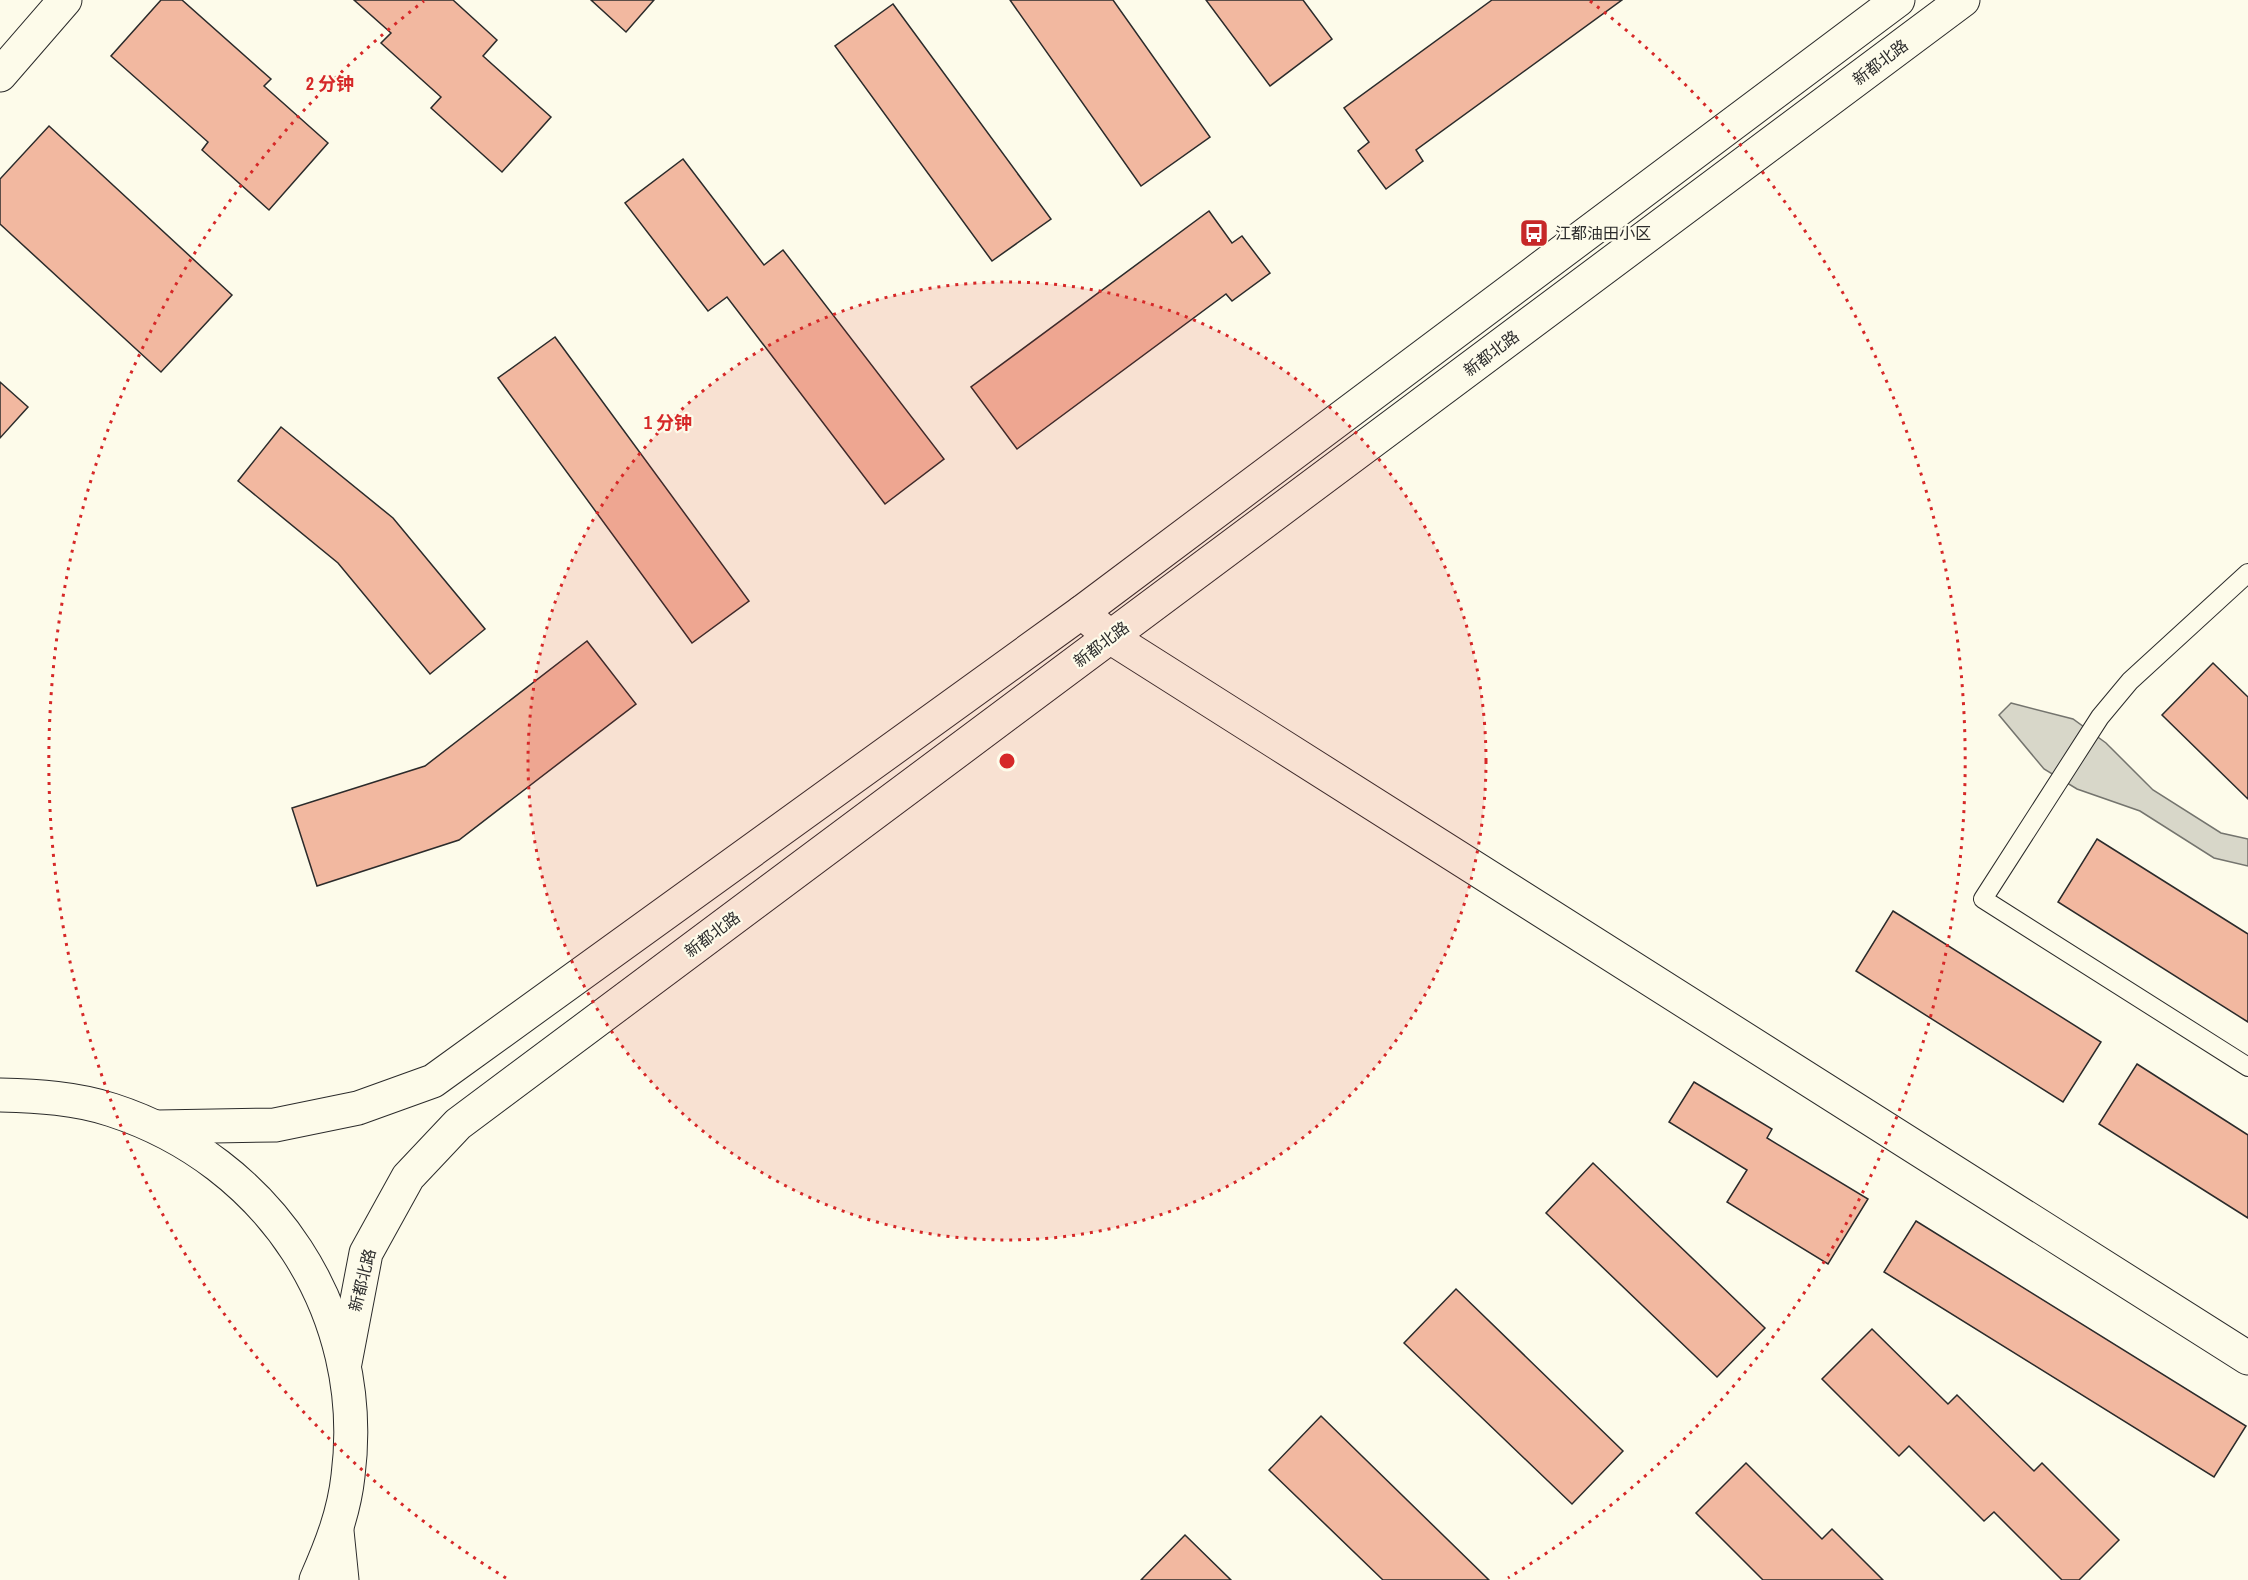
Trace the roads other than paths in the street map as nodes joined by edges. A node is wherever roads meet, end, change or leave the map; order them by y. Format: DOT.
graph roads {
  1 [pos="65,0"];
  2 [pos="1898,0"];
  3 [pos="1963,0"];
  4 [pos="0,75"];
  5 [pos="2248,573"];
  6 [pos="1082,612"];
  7 [pos="1110,637"];
  8 [pos="2248,1067"];
  9 [pos="0,1095"];
  10 [pos="158,1126"];
  11 [pos="2248,1358"];
  12 [pos="345,1364"];
  13 [pos="337,1531"];
  14 [pos="316,1580"];
  15 [pos="342,1580"];
  1 -- 4 [label="street"];
  2 -- 6 [label="street"];
  3 -- 7 [label="street, 新都北路"];
  5 -- 8 [label="lane"];
  6 -- 7 [label="street"];
  6 -- 10 [label="street"];
  7 -- 11 [label="street"];
  7 -- 12 [label="street, 新都北路"];
  9 -- 10 [label="street"];
  10 -- 12 [label="street"];
  12 -- 13 [label="street"];
  13 -- 14 [label="street"];
  13 -- 15 [label="street"];
}
